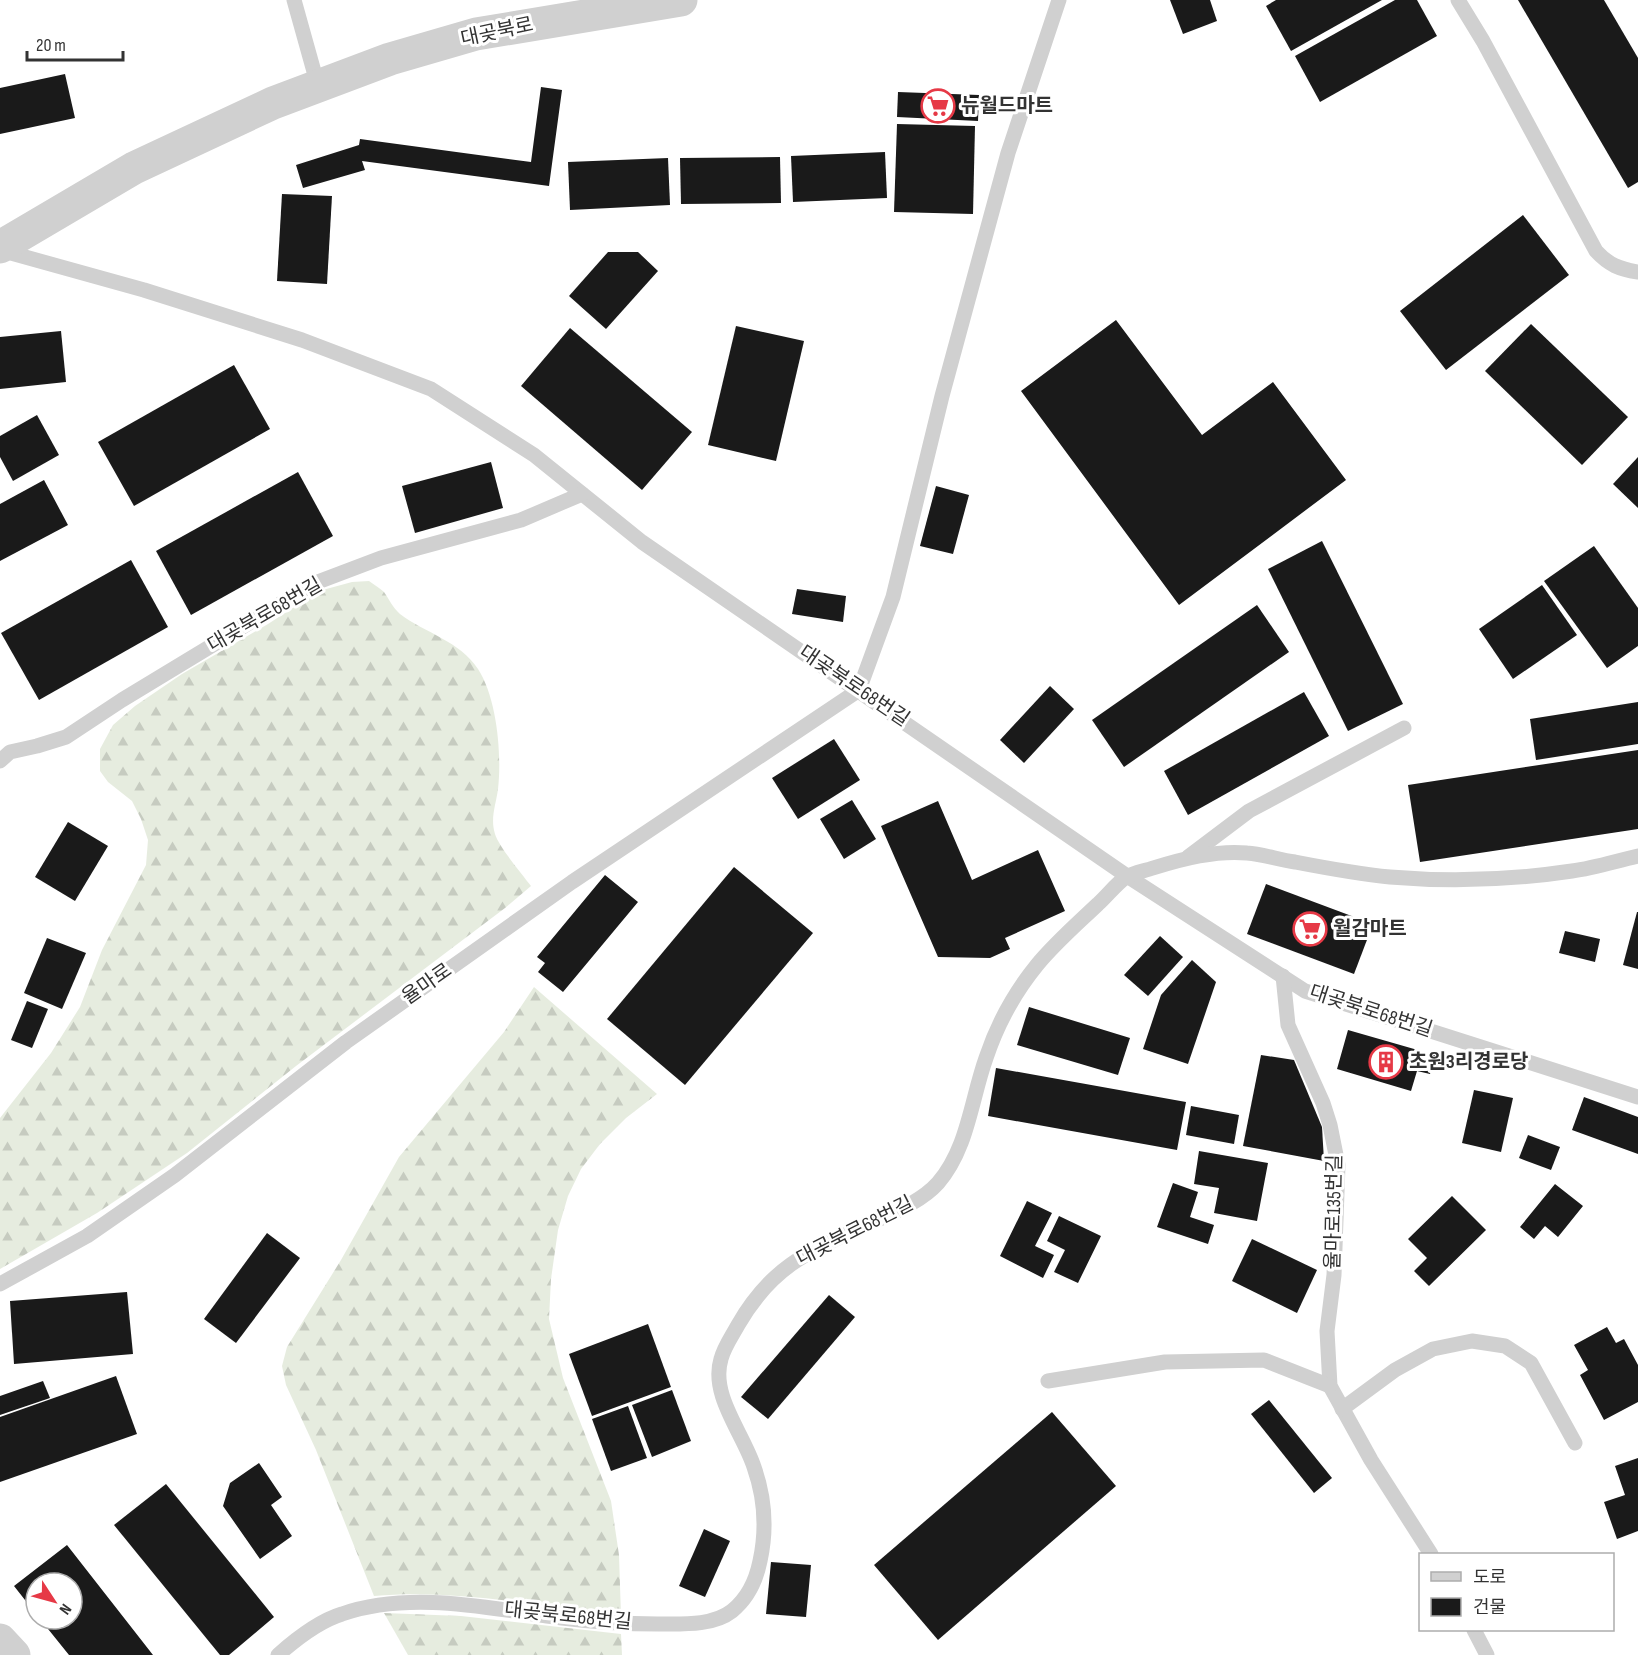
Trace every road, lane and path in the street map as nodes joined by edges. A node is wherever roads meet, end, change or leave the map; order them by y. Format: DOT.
graph roads {
  1 [pos="294,0"];
  2 [pos="681,0"];
  3 [pos="1059,0"];
  4 [pos="1458,0"];
  5 [pos="318,86"];
  6 [pos="0,248"];
  7 [pos="1638,272"];
  8 [pos="582,494"];
  9 [pos="859,690"];
  10 [pos="1404,728"];
  11 [pos="0,761"];
  12 [pos="1638,856"];
  13 [pos="1188,857"];
  14 [pos="1127,876"];
  15 [pos="1283,976"];
  16 [pos="1638,1097"];
  17 [pos="0,1284"];
  18 [pos="1048,1381"];
  19 [pos="1330,1386"];
  20 [pos="1342,1408"];
  21 [pos="1575,1443"];
  22 [pos="1430,1553"];
  23 [pos="1475,1631"];
  24 [pos="0,1640"];
  25 [pos="14,1655"];
  26 [pos="278,1655"];
  27 [pos="1487,1655"];
  1 -- 5 [label="lane"];
  2 -- 5 [label="street, 대곶북로"];
  3 -- 9 [label="lane"];
  4 -- 7 [label="lane"];
  5 -- 6 [label="street, 대곶북로"];
  6 -- 8 [label="lane, 대곶북로68번길"];
  8 -- 9 [label="lane, 대곶북로68번길"];
  8 -- 11 [label="lane, 대곶북로68번길"];
  9 -- 14 [label="lane, 대곶북로68번길"];
  9 -- 17 [label="lane, 율마로"];
  10 -- 13 [label="lane"];
  12 -- 13 [label="lane, 대곶북로68번길"];
  13 -- 14 [label="lane, 대곶북로68번길"];
  14 -- 15 [label="lane, 대곶북로68번길"];
  14 -- 26 [label="lane, 대곶북로68번길"];
  15 -- 16 [label="lane, 대곶북로68번길"];
  15 -- 19 [label="lane, 율마로135번길"];
  18 -- 19 [label="lane"];
  19 -- 20 [label="lane, 율마로135번길"];
  20 -- 21 [label="lane"];
  20 -- 22 [label="lane, 율마로135번길"];
  23 -- 27 [label="lane"];
  24 -- 25 [label="street"];
}
